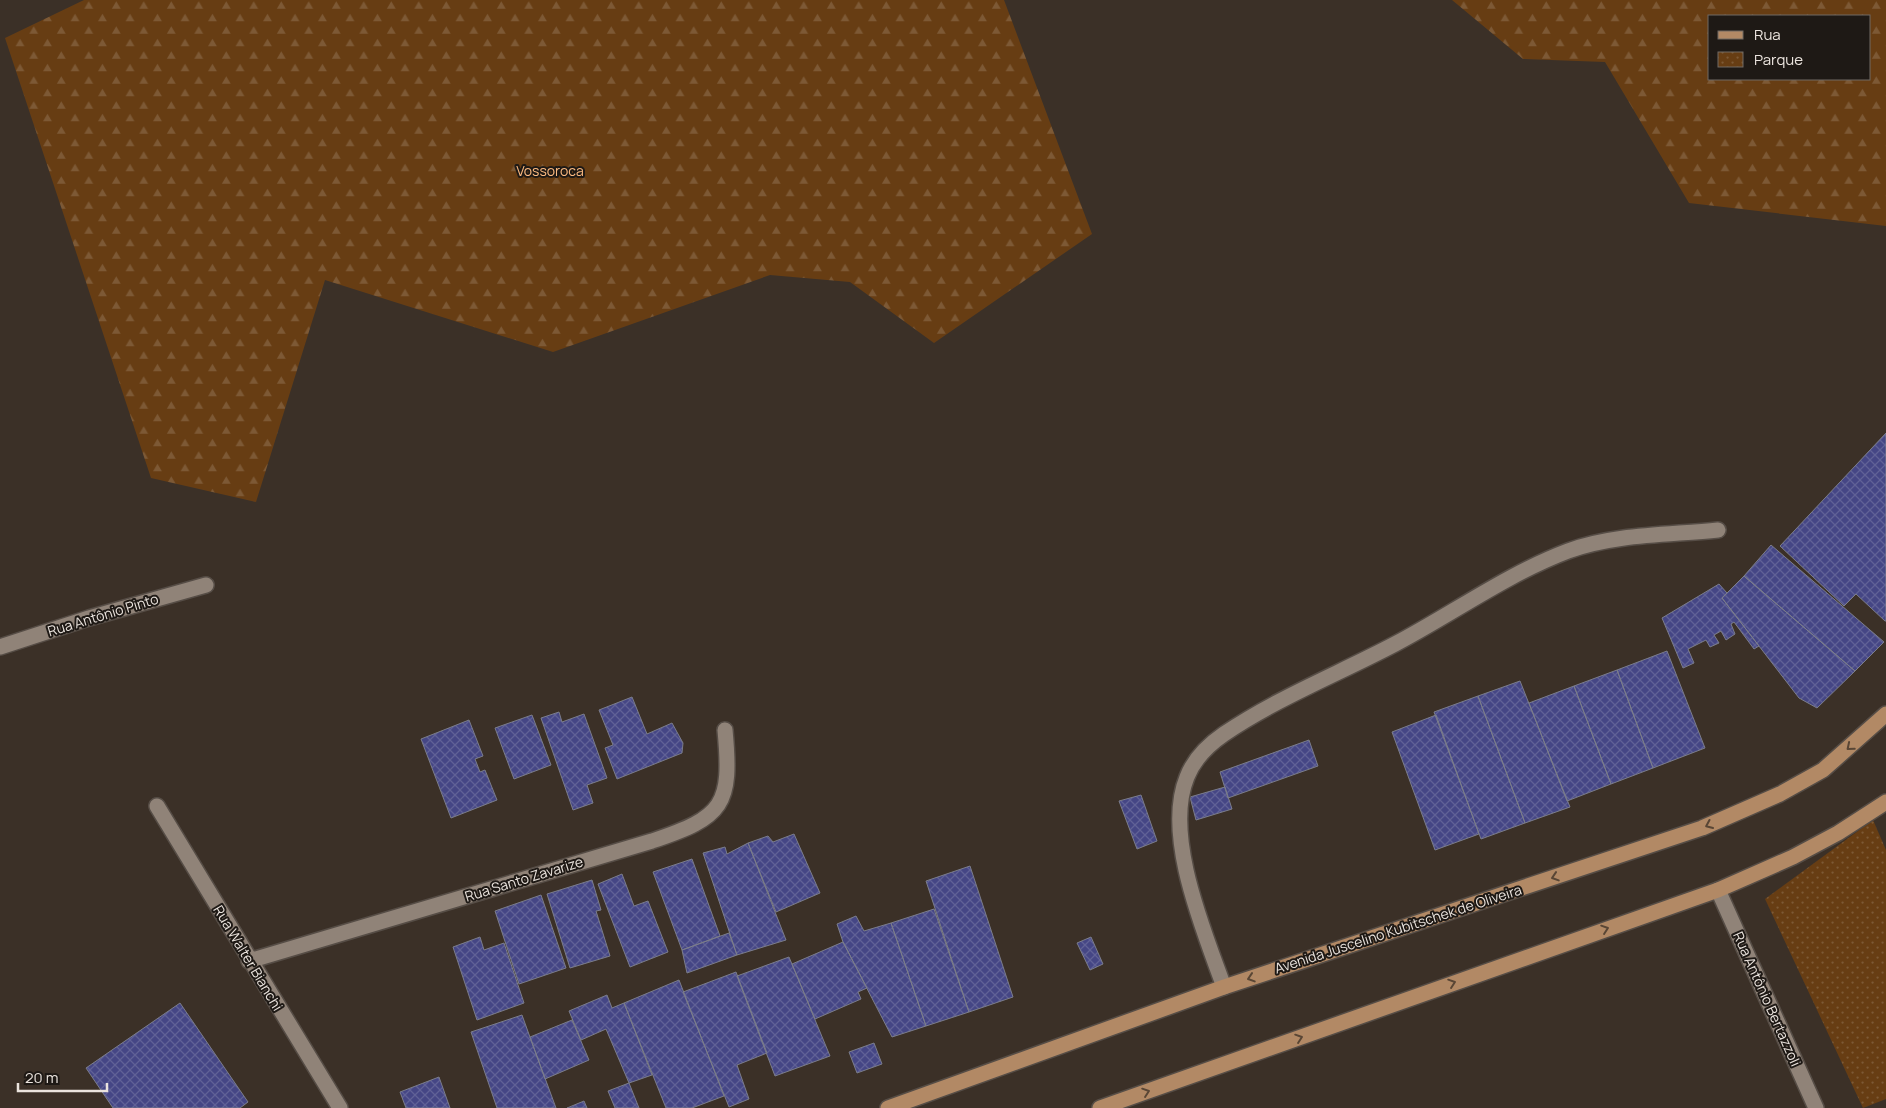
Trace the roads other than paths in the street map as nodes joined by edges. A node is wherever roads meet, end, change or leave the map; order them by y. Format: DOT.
graph roads {
  1 [pos="1718,530"];
  2 [pos="206,585"];
  3 [pos="0,646"];
  4 [pos="1886,714"];
  5 [pos="725,730"];
  6 [pos="1886,802"];
  7 [pos="157,806"];
  8 [pos="1718,890"];
  9 [pos="249,961"];
  10 [pos="1224,987"];
  11 [pos="340,1108"];
  12 [pos="888,1108"];
  13 [pos="1100,1108"];
  14 [pos="1816,1108"];
  1 -- 10 [label="street"];
  2 -- 3 [label="street, Rua Antônio Pinto"];
  4 -- 10 [label="main road, Avenida Juscelino Kubitschek de Oliveira, one-way"];
  5 -- 9 [label="street, Rua Santo Zavarize"];
  6 -- 8 [label="main road"];
  7 -- 9 [label="street, Rua Walter Bianchi"];
  13 -- 8 [label="main road, one-way"];
  8 -- 14 [label="street, Rua Antônio Bertazzoli"];
  9 -- 11 [label="street, Rua Walter Bianchi"];
  10 -- 12 [label="main road, Avenida Juscelino Kubitschek de Oliveira"];
}
